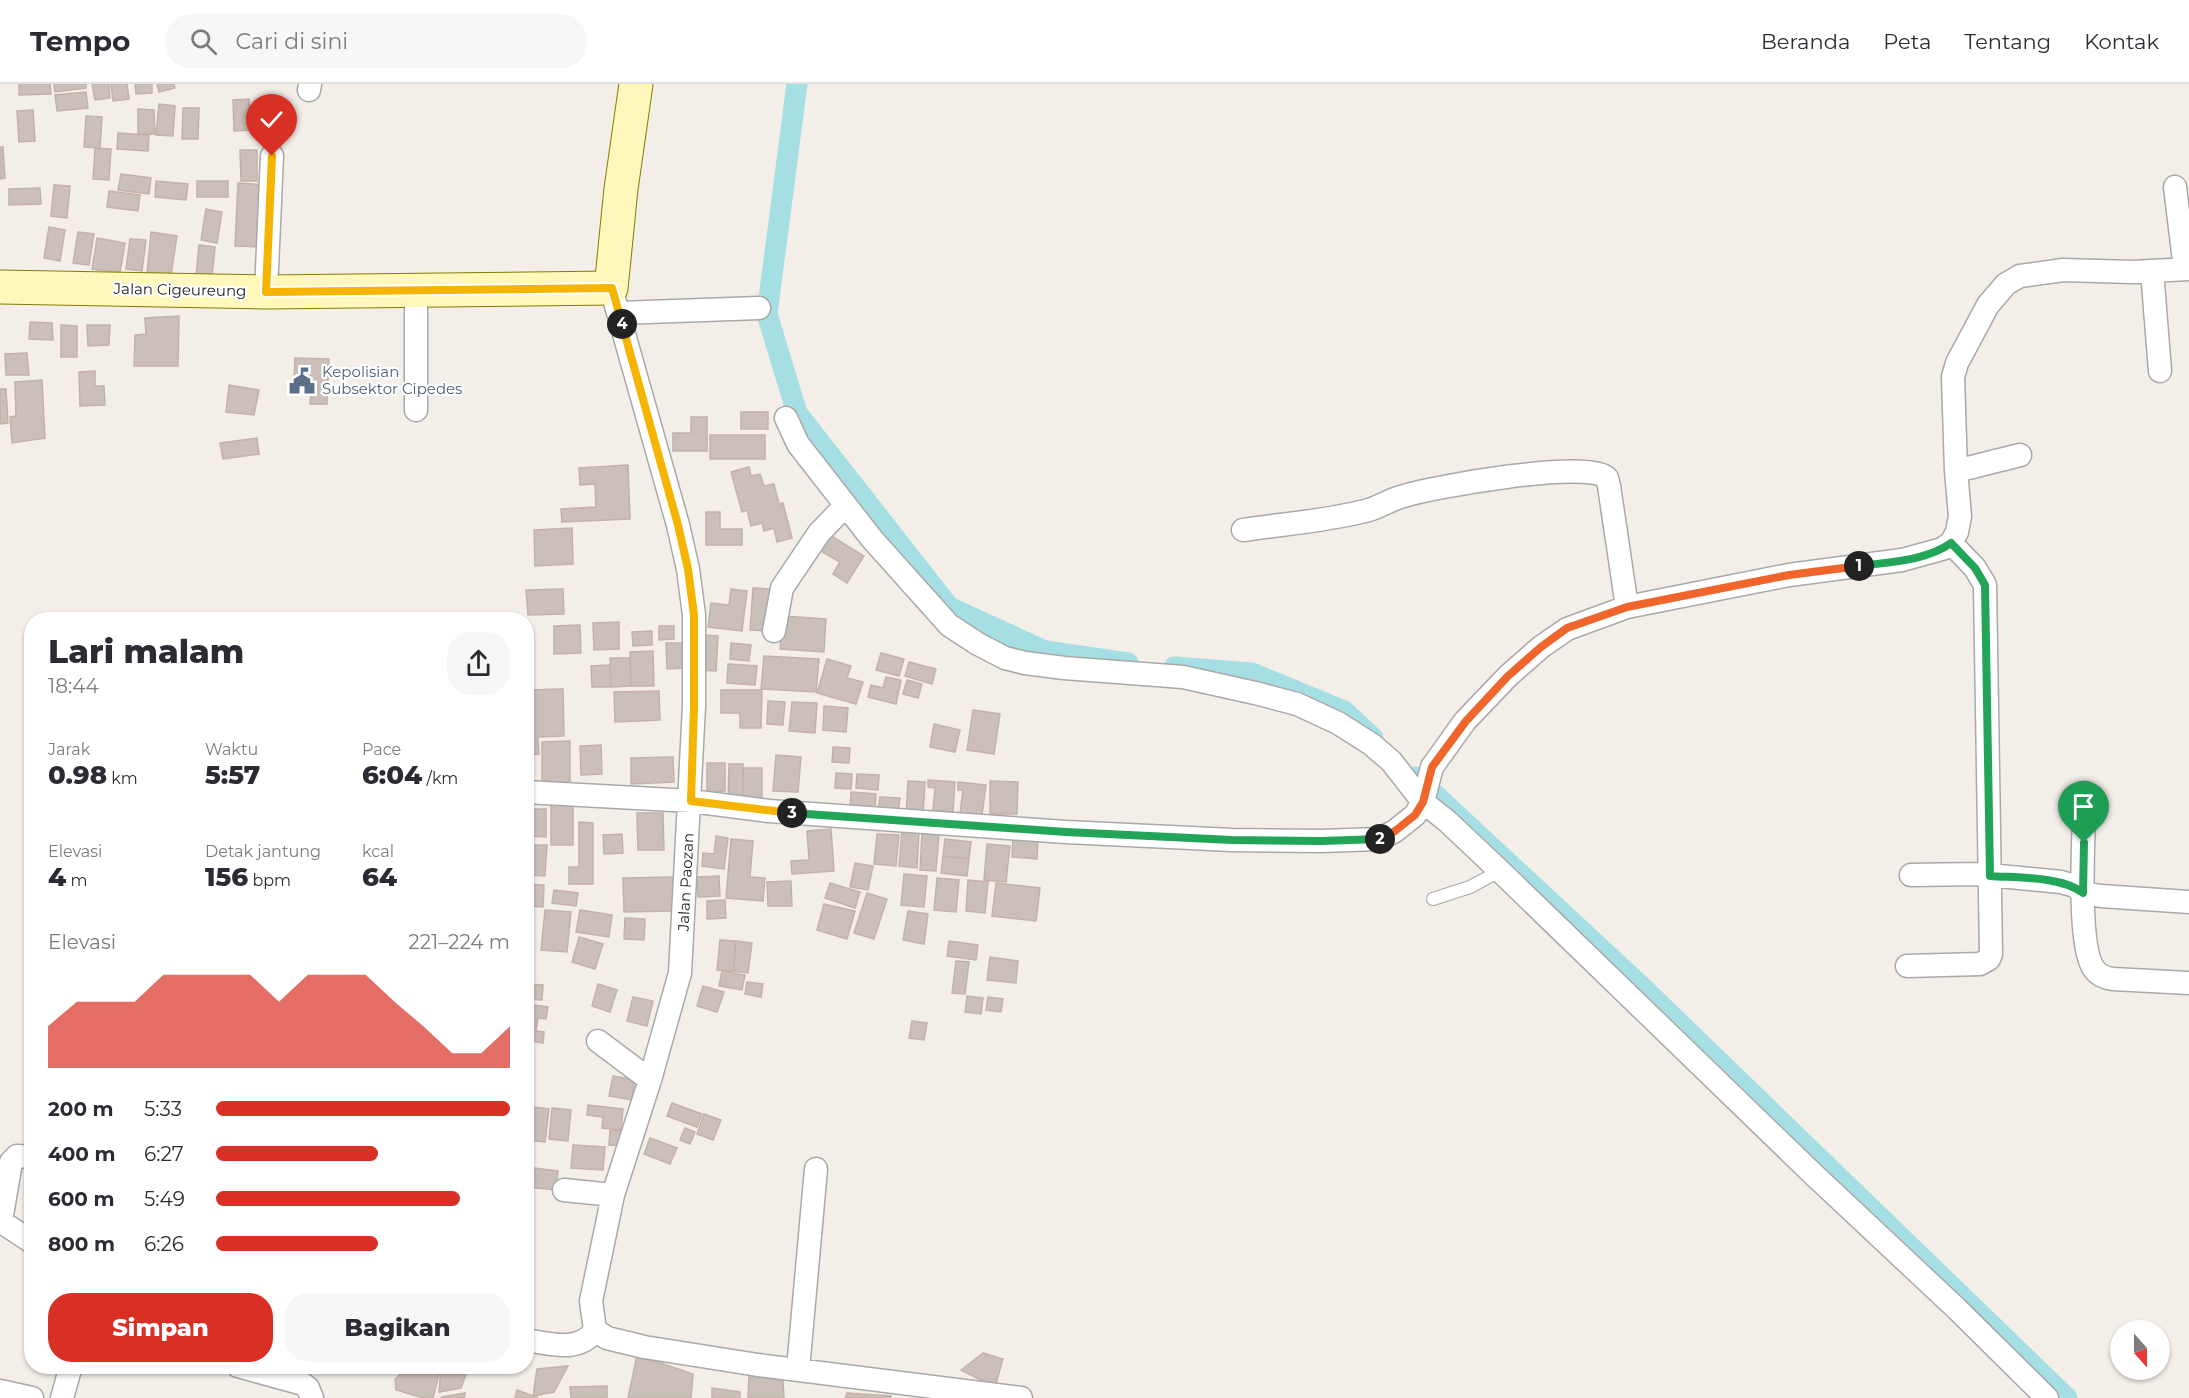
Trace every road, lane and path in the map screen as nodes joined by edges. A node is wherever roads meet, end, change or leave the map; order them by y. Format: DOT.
graph roads {
  1 [pos="636,84"];
  2 [pos="272,156"];
  3 [pos="2175,187"];
  4 [pos="2187,269"];
  5 [pos="2152,271"];
  6 [pos="0,287"];
  7 [pos="416,290"];
  8 [pos="266,292"];
  9 [pos="615,301"];
  10 [pos="759,308"];
  11 [pos="2160,371"];
  12 [pos="416,410"];
  13 [pos="786,418"];
  14 [pos="2020,455"];
  15 [pos="1956,471"];
  16 [pos="845,506"];
  17 [pos="1242,530"];
  18 [pos="1951,543"];
  19 [pos="1627,607"];
  20 [pos="774,631"];
  21 [pos="534,792"];
  22 [pos="2085,793"];
  23 [pos="1424,797"];
  24 [pos="691,801"];
  25 [pos="1500,871"];
  26 [pos="1911,874"];
  27 [pos="1990,876"];
  28 [pos="2083,893"];
  29 [pos="1434,899"];
  30 [pos="2189,902"];
  31 [pos="1907,966"];
  32 [pos="2189,983"];
  33 [pos="598,1041"];
  34 [pos="650,1080"];
  35 [pos="24,1156"];
  36 [pos="816,1169"];
  37 [pos="564,1190"];
  38 [pos="613,1195"];
  39 [pos="3,1228"];
  40 [pos="24,1238"];
  41 [pos="594,1330"];
  42 [pos="534,1341"];
  43 [pos="798,1369"];
  44 [pos="68,1374"];
  45 [pos="267,1374"];
  46 [pos="0,1391"];
  47 [pos="32,1398"];
  48 [pos="62,1398"];
  49 [pos="312,1398"];
  50 [pos="1021,1398"];
  51 [pos="2047,1398"];
  1 -- 9 [label="street"];
  2 -- 8 [label="street"];
  3 -- 4 [label="street"];
  4 -- 5 [label="street"];
  5 -- 11 [label="street"];
  5 -- 15 [label="street"];
  6 -- 8 [label="street, Jalan Cigeureung"];
  7 -- 8 [label="street, Jalan Cigeureung"];
  7 -- 9 [label="street, Jalan Cigeureung"];
  7 -- 12 [label="street"];
  9 -- 10 [label="street"];
  9 -- 24 [label="street, Jalan Paozan"];
  13 -- 16 [label="street"];
  14 -- 15 [label="street"];
  15 -- 18 [label="street"];
  16 -- 20 [label="street"];
  16 -- 23 [label="street"];
  17 -- 19 [label="street"];
  18 -- 19 [label="street"];
  18 -- 27 [label="street"];
  19 -- 23 [label="street"];
  21 -- 24 [label="street"];
  22 -- 28 [label="street"];
  23 -- 24 [label="street"];
  23 -- 25 [label="street"];
  24 -- 34 [label="street, Jalan Paozan"];
  25 -- 29 [label="lane"];
  25 -- 51 [label="street"];
  26 -- 27 [label="street"];
  27 -- 28 [label="street"];
  27 -- 31 [label="street"];
  28 -- 30 [label="street"];
  28 -- 32 [label="street"];
  33 -- 34 [label="street"];
  34 -- 38 [label="street, Jalan Paozan"];
  35 -- 39 [label="street"];
  36 -- 43 [label="street"];
  37 -- 38 [label="street"];
  38 -- 41 [label="street, Jalan Paozan"];
  39 -- 40 [label="street"];
  41 -- 42 [label="street"];
  41 -- 43 [label="street"];
  43 -- 50 [label="street"];
  44 -- 48 [label="street"];
  45 -- 49 [label="street"];
  46 -- 47 [label="street"];
}
